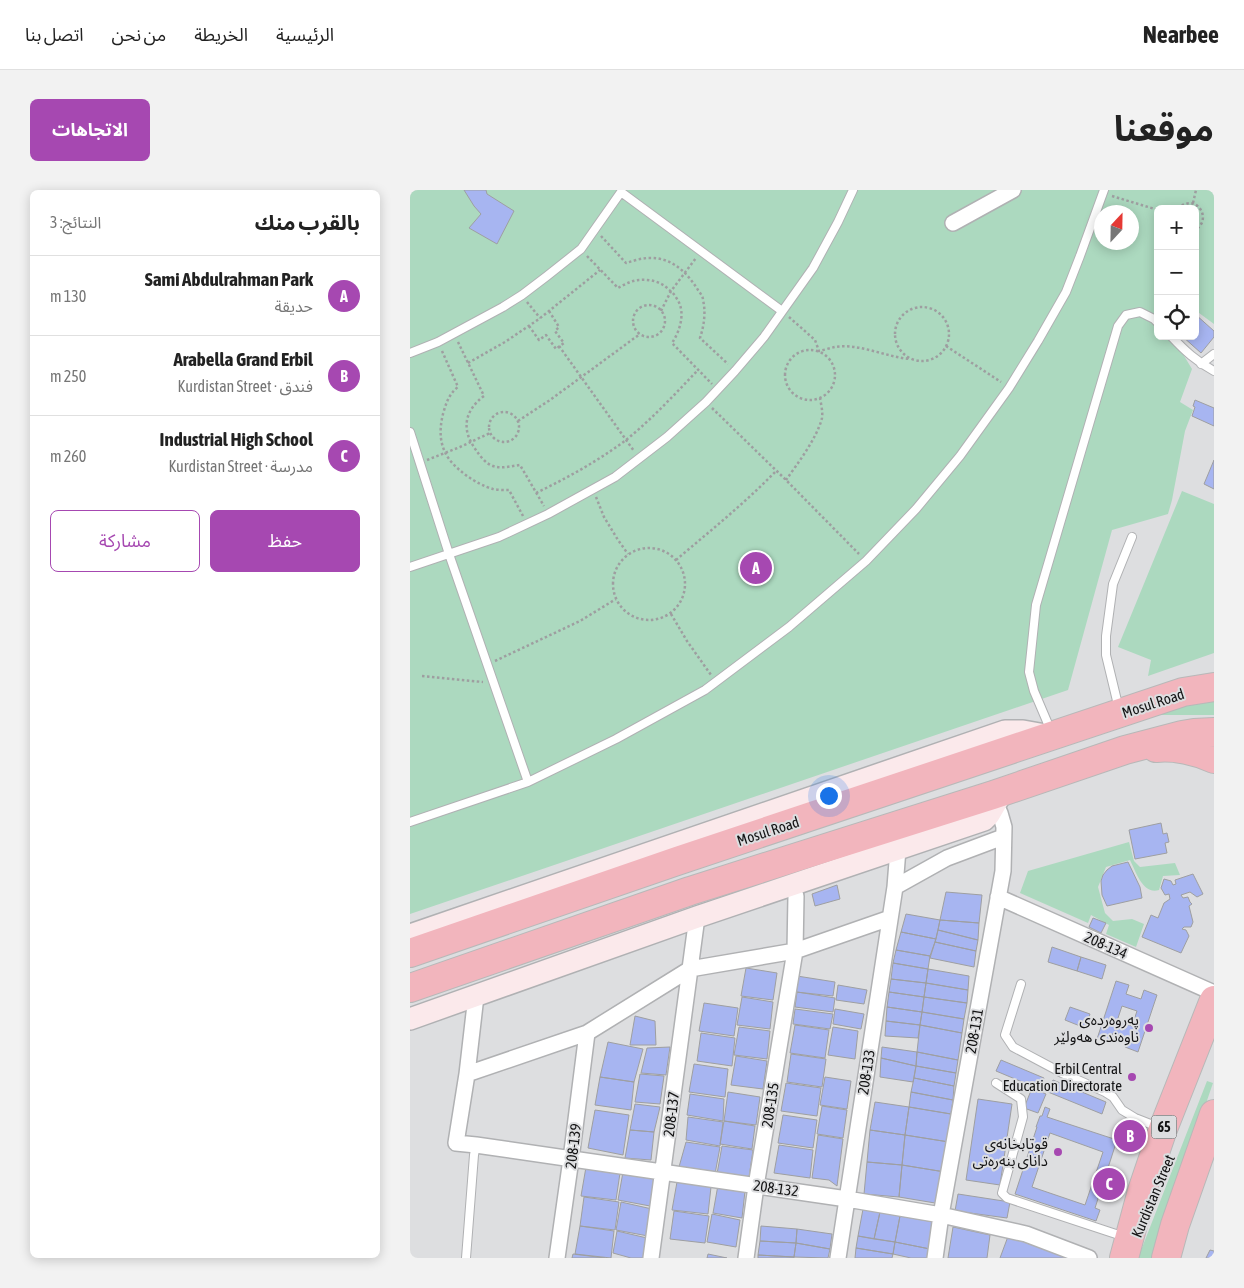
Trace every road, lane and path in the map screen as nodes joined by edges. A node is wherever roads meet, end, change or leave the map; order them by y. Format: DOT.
graph roads {
  1 [pos="853,190"];
  2 [pos="1013,190"];
  3 [pos="1196,190"];
  4 [pos="1104,192"];
  5 [pos="1193,203"];
  6 [pos="1183,205"];
  7 [pos="1196,205"];
  8 [pos="1199,207"];
  9 [pos="1154,209"];
  10 [pos="953,223"];
  11 [pos="1199,227"];
  12 [pos="595,230"];
  13 [pos="581,249"];
  14 [pos="701,251"];
  15 [pos="600,270"];
  16 [pos="685,272"];
  17 [pos="671,291"];
  18 [pos="522,295"];
  19 [pos="548,311"];
  20 [pos="661,311"];
  21 [pos="782,311"];
  22 [pos="540,318"];
  23 [pos="1154,319"];
  24 [pos="529,326"];
  25 [pos="455,333"];
  26 [pos="640,334"];
  27 [pos="1175,340"];
  28 [pos="438,342"];
  29 [pos="559,346"];
  30 [pos="946,346"];
  31 [pos="819,351"];
  32 [pos="410,353"];
  33 [pos="1214,354"];
  34 [pos="911,359"];
  35 [pos="468,363"];
  36 [pos="1201,364"];
  37 [pos="698,370"];
  38 [pos="735,371"];
  39 [pos="1214,371"];
  40 [pos="582,377"];
  41 [pos="1009,388"];
  42 [pos="717,389"];
  43 [pos="820,398"];
  44 [pos="706,402"];
  45 [pos="518,421"];
  46 [pos="410,432"];
  47 [pos="490,433"];
  48 [pos="625,440"];
  49 [pos="470,442"];
  50 [pos="445,453"];
  51 [pos="640,458"];
  52 [pos="421,463"];
  53 [pos="776,471"];
  54 [pos="786,480"];
  55 [pos="592,489"];
  56 [pos="536,493"];
  57 [pos="548,514"];
  58 [pos="527,524"];
  59 [pos="1132,537"];
  60 [pos="450,554"];
  61 [pos="628,554"];
  62 [pos="676,560"];
  63 [pos="866,561"];
  64 [pos="410,567"];
  65 [pos="616,599"];
  66 [pos="671,614"];
  67 [pos="488,664"];
  68 [pos="422,676"];
  69 [pos="1214,680"];
  70 [pos="716,682"];
  71 [pos="494,683"];
  72 [pos="1214,687"];
  73 [pos="1183,692"];
  74 [pos="1120,714"];
  75 [pos="1214,732"];
  76 [pos="1054,736"];
  77 [pos="1125,750"];
  78 [pos="1214,760"];
  79 [pos="528,782"];
  80 [pos="999,798"];
  81 [pos="410,822"];
  82 [pos="1004,837"];
  83 [pos="898,849"];
  84 [pos="894,887"];
  85 [pos="796,896"];
  86 [pos="998,897"];
  87 [pos="697,917"];
  88 [pos="890,918"];
  89 [pos="410,935"];
  90 [pos="460,936"];
  91 [pos="795,951"];
  92 [pos="410,955"];
  93 [pos="472,966"];
  94 [pos="690,969"];
  95 [pos="1021,984"];
  96 [pos="414,986"];
  97 [pos="1214,993"];
  98 [pos="476,996"];
  99 [pos="1214,1000"];
  100 [pos="410,1020"];
  101 [pos="587,1033"];
  102 [pos="1214,1050"];
  103 [pos="467,1074"];
  104 [pos="996,1084"];
  105 [pos="1214,1114"];
  106 [pos="1163,1129"];
  107 [pos="476,1145"];
  108 [pos="1214,1157"];
  109 [pos="571,1159"];
  110 [pos="663,1172"];
  111 [pos="756,1186"];
  112 [pos="847,1199"];
  113 [pos="941,1215"];
  114 [pos="1127,1252"];
  115 [pos="466,1258"];
  116 [pos="557,1258"];
  117 [pos="651,1258"];
  118 [pos="746,1258"];
  119 [pos="838,1258"];
  120 [pos="935,1258"];
  121 [pos="1089,1258"];
  122 [pos="1166,1258"];
  123 [pos="1172,1258"];
  1 -- 21 [label="lane"];
  2 -- 10 [label="street"];
  3 -- 5 [label="path"];
  4 -- 9 [label="path"];
  4 -- 41 [label="lane"];
  5 -- 6 [label="path"];
  5 -- 7 [label="path"];
  8 -- 11 [label="path"];
  12 -- 13 [label="lane"];
  12 -- 14 [label="lane"];
  12 -- 16 [label="path"];
  13 -- 15 [label="path"];
  13 -- 18 [label="lane"];
  14 -- 16 [label="path"];
  14 -- 21 [label="lane"];
  15 -- 17 [label="path"];
  15 -- 19 [label="path"];
  16 -- 17 [label="path"];
  16 -- 38 [label="path"];
  17 -- 20 [label="path"];
  17 -- 37 [label="path"];
  18 -- 22 [label="path"];
  18 -- 25 [label="lane"];
  19 -- 22 [label="path"];
  19 -- 29 [label="path"];
  20 -- 26 [label="path"];
  20 -- 26 [label="path"];
  21 -- 31 [label="path"];
  21 -- 38 [label="lane"];
  22 -- 24 [label="path"];
  23 -- 76 [label="lane"];
  24 -- 29 [label="path"];
  24 -- 35 [label="path"];
  25 -- 28 [label="lane"];
  25 -- 35 [label="path"];
  26 -- 40 [label="path"];
  27 -- 36 [label="lane"];
  28 -- 32 [label="lane"];
  28 -- 50 [label="path"];
  29 -- 40 [label="path"];
  30 -- 34 [label="path"];
  30 -- 34 [label="path"];
  30 -- 41 [label="path"];
  31 -- 34 [label="path"];
  31 -- 43 [label="path"];
  31 -- 43 [label="path"];
  33 -- 36 [label="lane"];
  35 -- 49 [label="path"];
  36 -- 39 [label="lane"];
  37 -- 42 [label="path"];
  37 -- 48 [label="path"];
  38 -- 42 [label="lane"];
  40 -- 45 [label="path"];
  40 -- 48 [label="path"];
  41 -- 63 [label="lane"];
  42 -- 44 [label="lane"];
  43 -- 54 [label="path"];
  44 -- 51 [label="lane"];
  44 -- 53 [label="path"];
  45 -- 47 [label="path"];
  45 -- 47 [label="path"];
  46 -- 52 [label="lane"];
  47 -- 49 [label="path"];
  48 -- 51 [label="path"];
  48 -- 56 [label="path"];
  49 -- 50 [label="path"];
  49 -- 56 [label="path"];
  50 -- 52 [label="path"];
  50 -- 58 [label="path"];
  51 -- 55 [label="lane"];
  52 -- 60 [label="lane"];
  53 -- 54 [label="path"];
  53 -- 62 [label="path"];
  54 -- 63 [label="path"];
  55 -- 57 [label="lane"];
  55 -- 61 [label="path"];
  56 -- 57 [label="path"];
  57 -- 58 [label="lane"];
  58 -- 60 [label="lane"];
  59 -- 74 [label="lane"];
  60 -- 64 [label="lane"];
  60 -- 67 [label="lane"];
  61 -- 62 [label="path"];
  61 -- 65 [label="path"];
  62 -- 66 [label="path"];
  63 -- 70 [label="lane"];
  65 -- 66 [label="path"];
  65 -- 67 [label="path"];
  66 -- 70 [label="path"];
  67 -- 71 [label="lane"];
  68 -- 71 [label="path"];
  69 -- 73 [label="highway"];
  70 -- 79 [label="lane"];
  71 -- 79 [label="lane"];
  72 -- 73 [label="highway, Mosul Road"];
  73 -- 74 [label="highway, Mosul Road"];
  74 -- 76 [label="highway, Mosul Road"];
  75 -- 77 [label="highway"];
  76 -- 89 [label="street"];
  76 -- 90 [label="highway, Mosul Road"];
  77 -- 78 [label="highway"];
  77 -- 80 [label="highway"];
  79 -- 81 [label="lane"];
  80 -- 82 [label="street, 208-131"];
  80 -- 83 [label="street"];
  80 -- 93 [label="highway"];
  82 -- 84 [label="street"];
  82 -- 86 [label="street, 208-131"];
  83 -- 84 [label="street, 208-133"];
  83 -- 87 [label="street"];
  84 -- 88 [label="street, 208-133"];
  85 -- 91 [label="street, 208-135"];
  86 -- 97 [label="street, 208-134"];
  86 -- 113 [label="street, 208-131"];
  87 -- 94 [label="street, 208-137"];
  87 -- 98 [label="street"];
  88 -- 91 [label="street"];
  88 -- 112 [label="street, 208-133"];
  90 -- 92 [label="highway, Mosul Road"];
  90 -- 93 [label="highway"];
  91 -- 94 [label="street"];
  91 -- 111 [label="street, 208-135"];
  92 -- 96 [label="highway"];
  93 -- 96 [label="highway"];
  94 -- 101 [label="street"];
  94 -- 110 [label="street, 208-137"];
  95 -- 106 [label="lane"];
  98 -- 100 [label="street"];
  98 -- 103 [label="street"];
  99 -- 106 [label="highway, Kurdistan Street / 65"];
  101 -- 103 [label="street"];
  101 -- 109 [label="street, 208-139"];
  102 -- 114 [label="highway, Kurdistan Street / 65"];
  103 -- 107 [label="street, 208-132"];
  104 -- 114 [label="lane"];
  105 -- 122 [label="highway, Kurdistan Street"];
  106 -- 114 [label="highway, Kurdistan Street / 65"];
  107 -- 109 [label="street, 208-132"];
  107 -- 115 [label="lane"];
  108 -- 123 [label="highway"];
  109 -- 110 [label="street, 208-132"];
  109 -- 116 [label="street, 208-139"];
  110 -- 111 [label="street, 208-132"];
  110 -- 117 [label="street, 208-137"];
  111 -- 112 [label="street, 208-132"];
  111 -- 118 [label="street, 208-135"];
  112 -- 113 [label="street, 208-132"];
  112 -- 119 [label="street, 208-133"];
  113 -- 120 [label="street, 208-131"];
  113 -- 121 [label="street, 208-132"];
}
